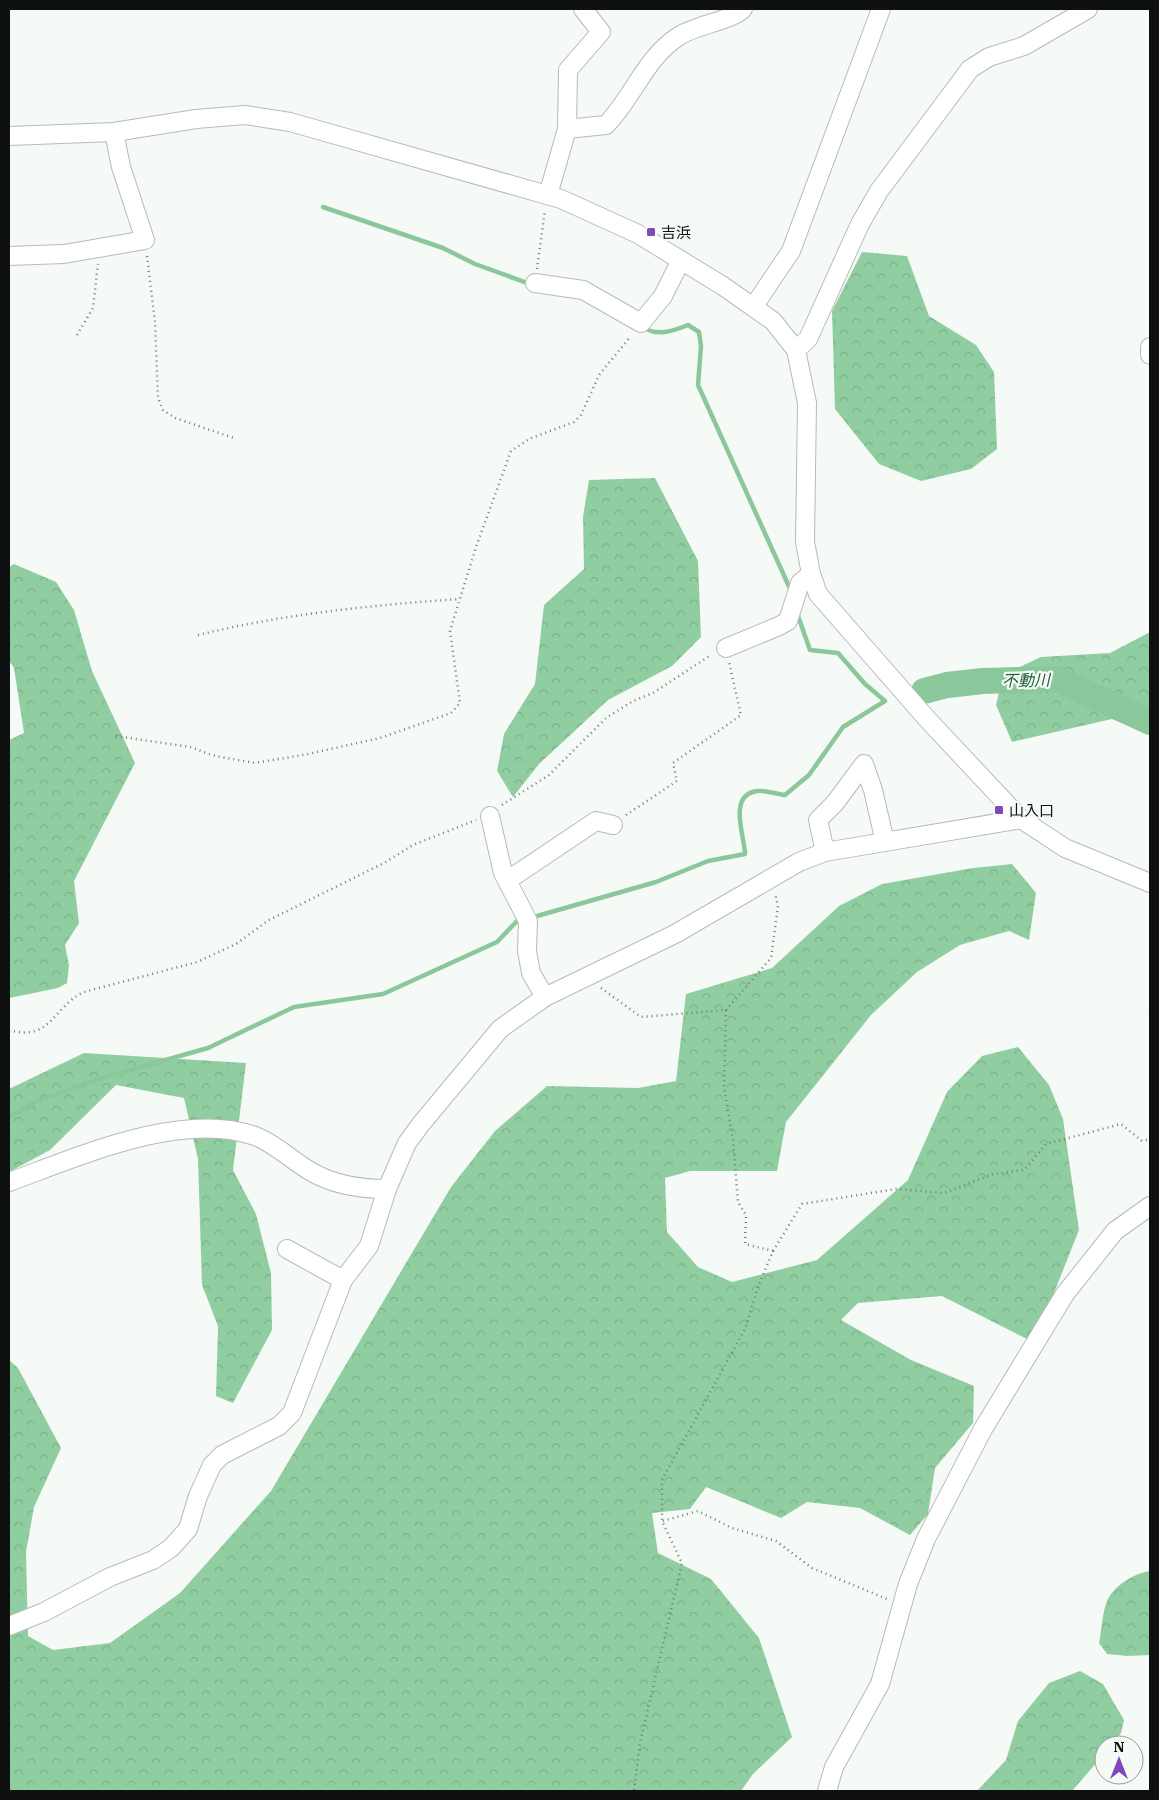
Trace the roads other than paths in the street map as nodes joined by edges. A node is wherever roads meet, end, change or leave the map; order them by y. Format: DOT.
graph roads {
  1 [pos="583,9"];
  2 [pos="742,9"];
  3 [pos="881,9"];
  4 [pos="1063,9"];
  5 [pos="1088,9"];
  6 [pos="989,58"];
  7 [pos="567,129"];
  8 [pos="114,132"];
  9 [pos="9,136"];
  10 [pos="548,195"];
  11 [pos="9,256"];
  12 [pos="681,260"];
  13 [pos="535,283"];
  14 [pos="754,306"];
  15 [pos="1150,347"];
  16 [pos="796,350"];
  17 [pos="1150,354"];
  18 [pos="811,574"];
  19 [pos="726,648"];
  20 [pos="490,816"];
  21 [pos="1021,819"];
  22 [pos="613,825"];
  23 [pos="885,842"];
  24 [pos="825,852"];
  25 [pos="508,880"];
  26 [pos="1150,883"];
  27 [pos="545,997"];
  28 [pos="9,1182"];
  29 [pos="387,1189"];
  30 [pos="1150,1206"];
  31 [pos="287,1249"];
  32 [pos="343,1280"];
  33 [pos="9,1626"];
  34 [pos="827,1791"];
  1 -- 7 [label="street"];
  2 -- 7 [label="street"];
  3 -- 14 [label="street"];
  4 -- 6 [label="street"];
  5 -- 6 [label="street"];
  6 -- 16 [label="street"];
  7 -- 10 [label="street"];
  8 -- 9 [label="street"];
  8 -- 10 [label="street"];
  8 -- 11 [label="street"];
  10 -- 12 [label="street"];
  12 -- 13 [label="street"];
  12 -- 14 [label="street"];
  14 -- 16 [label="street"];
  15 -- 17 [label="street"];
  16 -- 18 [label="street"];
  18 -- 19 [label="street"];
  18 -- 21 [label="street"];
  20 -- 25 [label="street"];
  21 -- 23 [label="street"];
  21 -- 26 [label="street"];
  22 -- 25 [label="street"];
  23 -- 24 [label="street"];
  23 -- 24 [label="street"];
  24 -- 27 [label="street"];
  25 -- 27 [label="street"];
  27 -- 29 [label="street"];
  28 -- 29 [label="street"];
  29 -- 32 [label="street"];
  30 -- 34 [label="street"];
  31 -- 32 [label="street"];
  32 -- 33 [label="street"];
}
